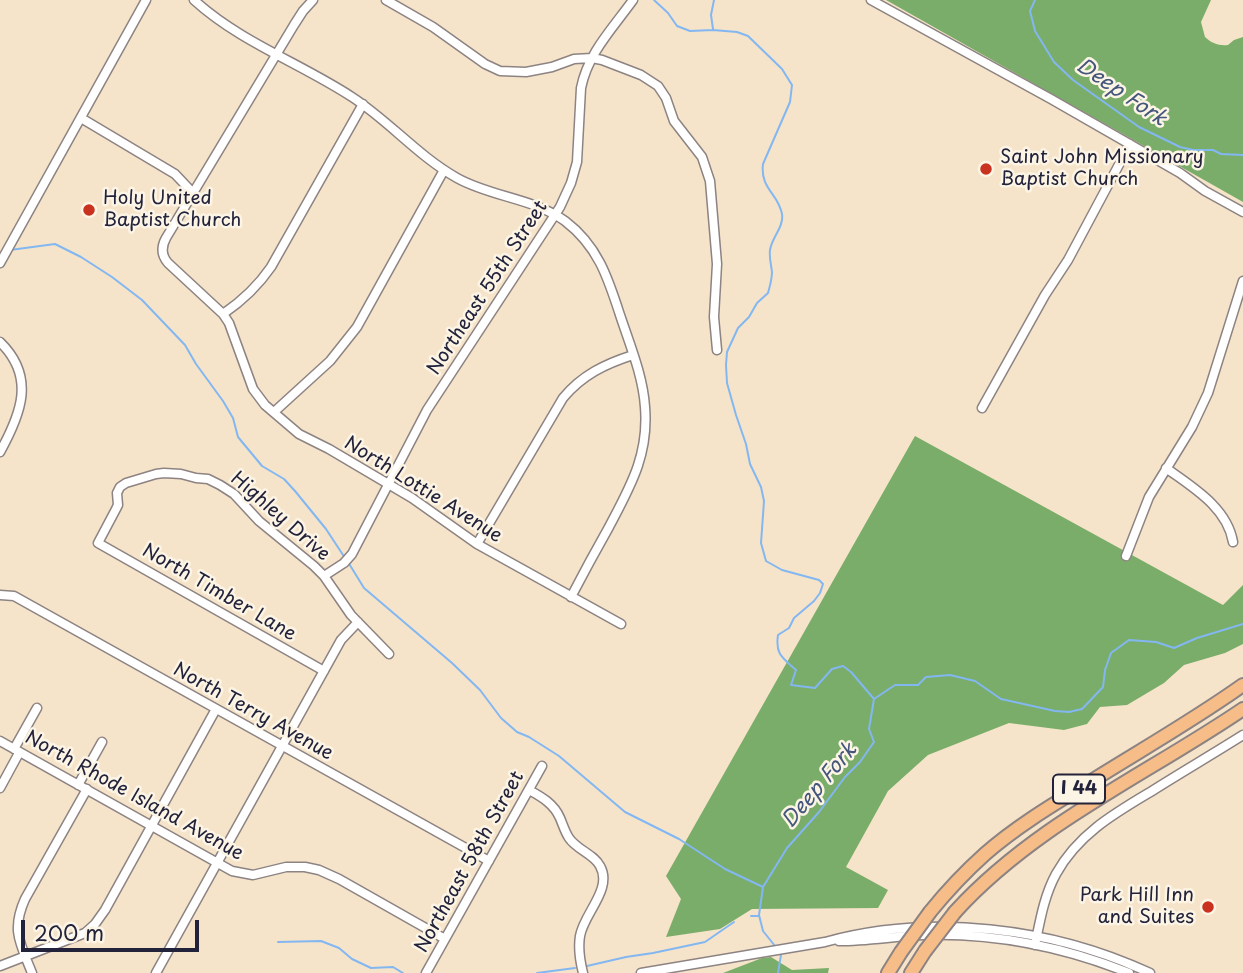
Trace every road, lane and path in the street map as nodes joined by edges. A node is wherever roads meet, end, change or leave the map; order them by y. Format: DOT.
graph roads {
  1 [pos="146,0"];
  2 [pos="194,0"];
  3 [pos="313,0"];
  4 [pos="386,0"];
  5 [pos="633,0"];
  6 [pos="871,0"];
  7 [pos="277,54"];
  8 [pos="592,58"];
  9 [pos="363,104"];
  10 [pos="81,118"];
  11 [pos="1130,144"];
  12 [pos="444,170"];
  13 [pos="193,193"];
  14 [pos="1243,212"];
  15 [pos="555,215"];
  16 [pos="0,263"];
  17 [pos="1243,281"];
  18 [pos="223,314"];
  19 [pos="0,342"];
  20 [pos="717,350"];
  21 [pos="633,355"];
  22 [pos="982,408"];
  23 [pos="274,412"];
  24 [pos="0,452"];
  25 [pos="1166,468"];
  26 [pos="388,484"];
  27 [pos="118,490"];
  28 [pos="1233,542"];
  29 [pos="477,544"];
  30 [pos="1126,556"];
  31 [pos="324,576"];
  32 [pos="0,595"];
  33 [pos="570,597"];
  34 [pos="358,622"];
  35 [pos="621,624"];
  36 [pos="389,654"];
  37 [pos="324,671"];
  38 [pos="1243,685"];
  39 [pos="37,708"];
  40 [pos="216,709"];
  41 [pos="1243,709"];
  42 [pos="1243,735"];
  43 [pos="0,741"];
  44 [pos="102,742"];
  45 [pos="283,747"];
  46 [pos="17,751"];
  47 [pos="542,766"];
  48 [pos="82,787"];
  49 [pos="0,788"];
  50 [pos="529,790"];
  51 [pos="151,826"];
  52 [pos="489,861"];
  53 [pos="217,863"];
  54 [pos="445,939"];
  55 [pos="1035,941"];
  56 [pos="25,957"];
  57 [pos="0,966"];
  58 [pos="32,973"];
  59 [pos="156,973"];
  60 [pos="426,973"];
  61 [pos="583,973"];
  62 [pos="640,973"];
  63 [pos="888,973"];
  64 [pos="911,973"];
  65 [pos="1129,973"];
  66 [pos="1150,973"];
  1 -- 10 [label="street"];
  2 -- 7 [label="street"];
  3 -- 7 [label="street"];
  4 -- 8 [label="street"];
  5 -- 8 [label="street, Northeast 55th Street"];
  6 -- 11 [label="street"];
  7 -- 9 [label="street"];
  7 -- 13 [label="street"];
  8 -- 15 [label="street, Northeast 55th Street"];
  8 -- 20 [label="street"];
  9 -- 12 [label="street"];
  9 -- 18 [label="street"];
  10 -- 13 [label="street"];
  10 -- 16 [label="street"];
  11 -- 14 [label="street"];
  11 -- 22 [label="street"];
  12 -- 15 [label="street"];
  12 -- 23 [label="street"];
  13 -- 18 [label="street, North Lottie Avenue"];
  15 -- 21 [label="street"];
  15 -- 26 [label="street, Northeast 55th Street"];
  17 -- 25 [label="street"];
  18 -- 23 [label="street, North Lottie Avenue"];
  19 -- 24 [label="street"];
  21 -- 29 [label="street"];
  21 -- 33 [label="street"];
  23 -- 26 [label="street, North Lottie Avenue"];
  25 -- 28 [label="street"];
  25 -- 30 [label="street"];
  26 -- 29 [label="street, North Lottie Avenue"];
  26 -- 31 [label="street, Northeast 55th Street"];
  27 -- 31 [label="street, Highley Drive"];
  27 -- 37 [label="street, North Timber Lane"];
  29 -- 33 [label="street, North Lottie Avenue"];
  31 -- 34 [label="street, Highley Drive"];
  32 -- 40 [label="street, North Terry Avenue"];
  33 -- 35 [label="street, North Lottie Avenue"];
  34 -- 36 [label="street, Highley Drive"];
  34 -- 37 [label="street"];
  37 -- 45 [label="street"];
  38 -- 63 [label="highway, I 44, bridge"];
  39 -- 46 [label="street"];
  40 -- 45 [label="street, North Terry Avenue"];
  40 -- 51 [label="street"];
  41 -- 64 [label="highway, I 44, bridge"];
  42 -- 55 [label="street"];
  43 -- 46 [label="street, North Rhode Island Avenue"];
  44 -- 48 [label="street"];
  45 -- 52 [label="street, North Terry Avenue"];
  45 -- 53 [label="street"];
  46 -- 48 [label="street, North Rhode Island Avenue"];
  46 -- 49 [label="street"];
  47 -- 50 [label="street, Northeast 58th Street"];
  48 -- 51 [label="street, North Rhode Island Avenue"];
  48 -- 56 [label="street"];
  50 -- 52 [label="street, Northeast 58th Street"];
  50 -- 61 [label="street"];
  51 -- 53 [label="street, North Rhode Island Avenue"];
  51 -- 56 [label="street"];
  52 -- 54 [label="street, Northeast 58th Street"];
  53 -- 54 [label="street, North Rhode Island Avenue"];
  53 -- 59 [label="street"];
  54 -- 60 [label="street, Northeast 58th Street"];
  55 -- 62 [label="street"];
  55 -- 65 [label="street"];
  55 -- 66 [label="street"];
  56 -- 57 [label="street"];
  56 -- 58 [label="street"];
}
